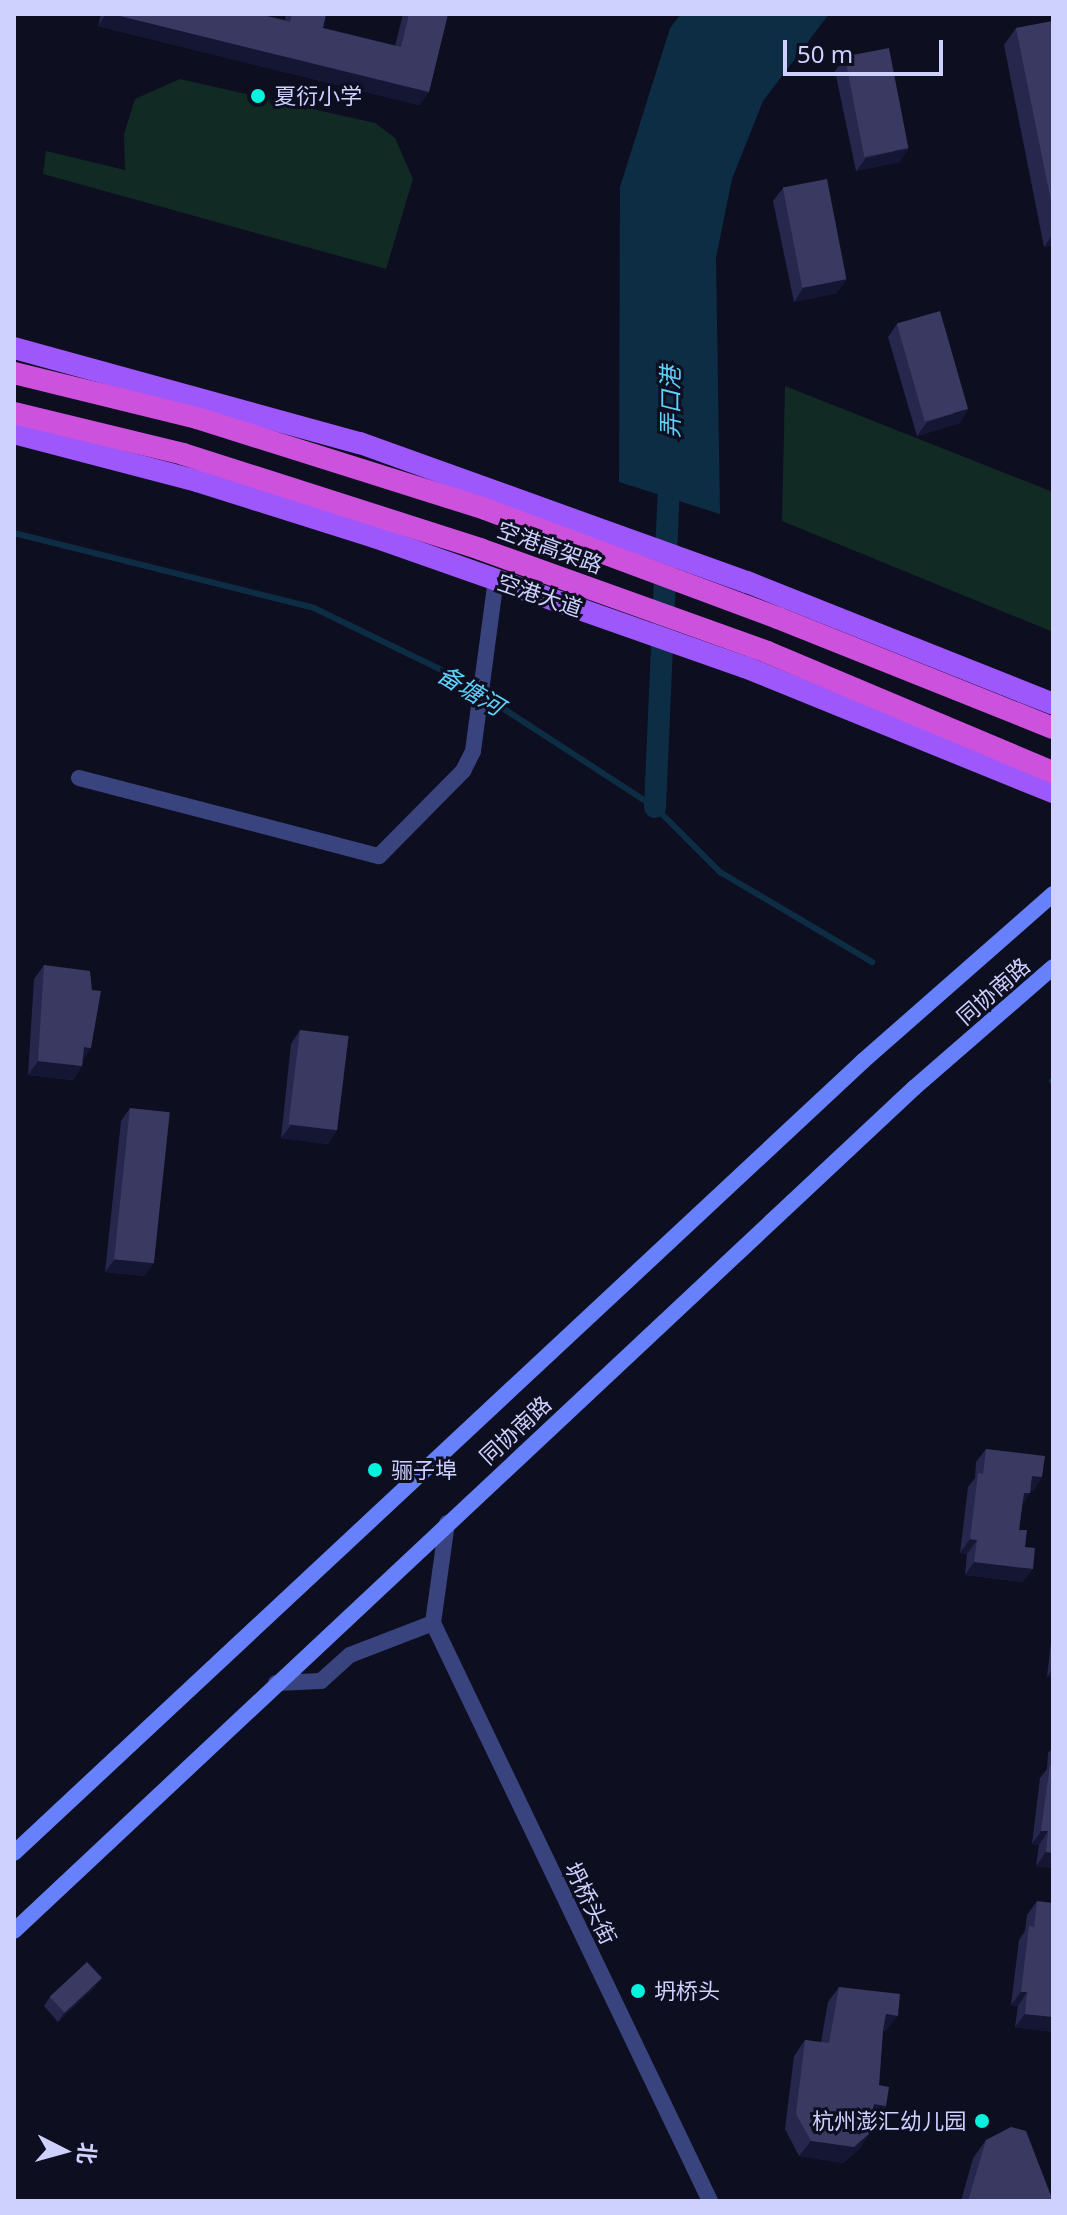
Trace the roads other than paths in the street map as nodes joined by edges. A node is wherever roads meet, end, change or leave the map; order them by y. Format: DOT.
graph roads {
  1 [pos="14,348"];
  2 [pos="14,373"];
  3 [pos="14,413"];
  4 [pos="14,433"];
  5 [pos="496,579"];
  6 [pos="1053,704"];
  7 [pos="1053,728"];
  8 [pos="1053,772"];
  9 [pos="79,778"];
  10 [pos="1053,792"];
  11 [pos="1053,894"];
  12 [pos="1053,967"];
  13 [pos="447,1523"];
  14 [pos="433,1623"];
  15 [pos="276,1683"];
  16 [pos="14,1853"];
  17 [pos="14,1931"];
  18 [pos="710,2201"];
  1 -- 6 [label="main road"];
  2 -- 7 [label="highway, 空港高架路"];
  3 -- 8 [label="highway, 空港高架路"];
  4 -- 5 [label="main road, 空港大道"];
  5 -- 9 [label="street"];
  5 -- 10 [label="main road, 空港大道"];
  11 -- 16 [label="main road, 同协南路"];
  12 -- 13 [label="main road, 同协南路"];
  13 -- 14 [label="street"];
  13 -- 15 [label="main road, 同协南路"];
  14 -- 15 [label="street"];
  14 -- 18 [label="street, 坍桥头街"];
  15 -- 17 [label="main road, 同协南路"];
}
